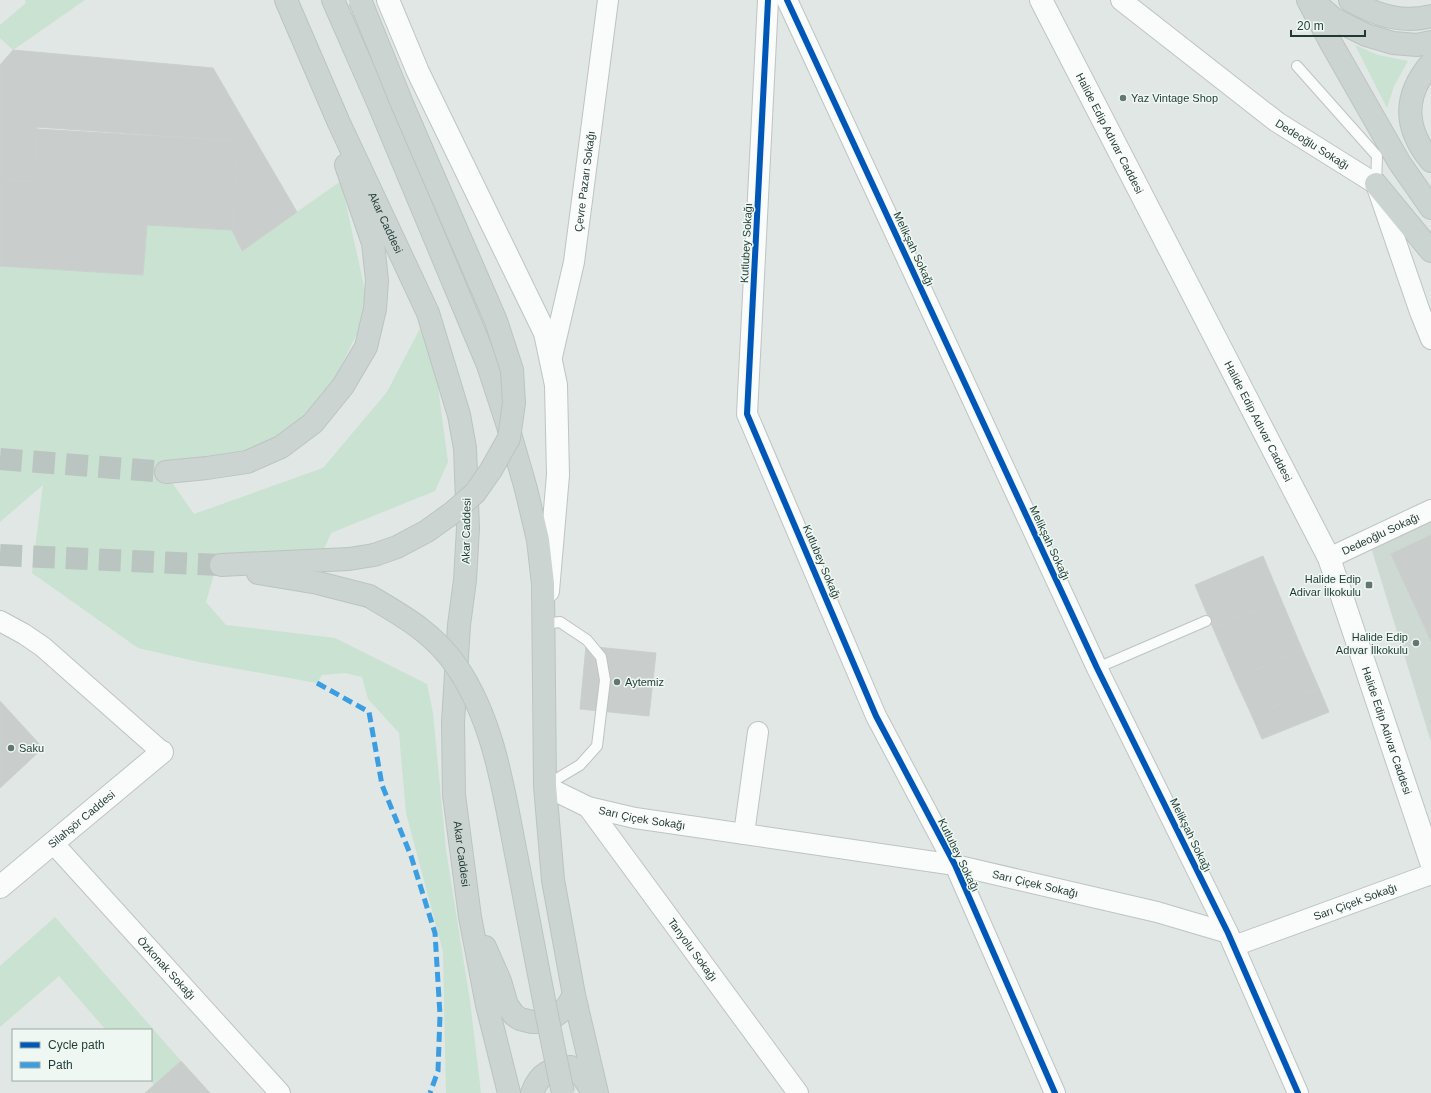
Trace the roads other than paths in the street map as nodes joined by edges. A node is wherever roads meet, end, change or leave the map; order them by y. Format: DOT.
graph roads {
  1 [pos="333,0"];
  2 [pos="360,0"];
  3 [pos="388,0"];
  4 [pos="608,0"];
  5 [pos="768,0"];
  6 [pos="787,0"];
  7 [pos="1041,0"];
  8 [pos="1121,0"];
  9 [pos="1308,0"];
  10 [pos="1312,0"];
  11 [pos="1350,0"];
  12 [pos="286,3"];
  13 [pos="1431,16"];
  14 [pos="1431,42"];
  15 [pos="1431,63"];
  16 [pos="1297,66"];
  17 [pos="323,87"];
  18 [pos="1431,161"];
  19 [pos="1376,184"];
  20 [pos="1431,208"];
  21 [pos="1431,251"];
  22 [pos="1431,339"];
  23 [pos="551,361"];
  24 [pos="166,472"];
  25 [pos="1431,510"];
  26 [pos="1329,558"];
  27 [pos="0,621"];
  28 [pos="1206,621"];
  29 [pos="544,624"];
  30 [pos="1097,668"];
  31 [pos="758,732"];
  32 [pos="162,752"];
  33 [pos="546,786"];
  34 [pos="588,807"];
  35 [pos="744,834"];
  36 [pos="53,843"];
  37 [pos="1431,862"];
  38 [pos="955,865"];
  39 [pos="1431,874"];
  40 [pos="0,887"];
  41 [pos="470,917"];
  42 [pos="1231,940"];
  43 [pos="574,995"];
  44 [pos="280,1093"];
  45 [pos="509,1093"];
  46 [pos="532,1093"];
  47 [pos="563,1093"];
  48 [pos="596,1093"];
  49 [pos="798,1093"];
  50 [pos="1055,1093"];
  51 [pos="1298,1093"];
  1 -- 29 [label="main road"];
  2 -- 47 [label="main road, bridge"];
  3 -- 23 [label="street"];
  4 -- 23 [label="street, Çevre Pazarı Sokağı"];
  5 -- 38 [label="street, Kutlubey Sokağı"];
  6 -- 30 [label="street, Melikşah Sokağı"];
  7 -- 26 [label="street, Halide Edip Adıvar Caddesi"];
  8 -- 19 [label="street, Dedeoğlu Sokağı"];
  9 -- 20 [label="main road"];
  10 -- 14 [label="main road"];
  11 -- 13 [label="main road"];
  12 -- 17 [label="main road, Akar Caddesi"];
  15 -- 18 [label="main road"];
  16 -- 19 [label="lane"];
  17 -- 24 [label="main road"];
  17 -- 41 [label="main road, Akar Caddesi"];
  19 -- 21 [label="main road"];
  19 -- 22 [label="street"];
  23 -- 29 [label="street"];
  25 -- 26 [label="street, Dedeoğlu Sokağı"];
  26 -- 37 [label="street, Halide Edip Adıvar Caddesi"];
  27 -- 32 [label="street"];
  28 -- 30 [label="lane"];
  29 -- 33 [label="main road"];
  29 -- 33 [label="lane"];
  30 -- 42 [label="street, Melikşah Sokağı"];
  31 -- 35 [label="street"];
  32 -- 36 [label="street, Silahşör Caddesi"];
  33 -- 34 [label="street, Sarı Çiçek Sokağı"];
  33 -- 43 [label="main road"];
  34 -- 35 [label="street, Sarı Çiçek Sokağı"];
  34 -- 49 [label="street, Tanyolu Sokağı"];
  35 -- 38 [label="street, Sarı Çiçek Sokağı"];
  36 -- 40 [label="street, Silahşör Caddesi"];
  36 -- 44 [label="street, Özkonak Sokağı"];
  38 -- 42 [label="street, Sarı Çiçek Sokağı"];
  38 -- 50 [label="street, Kutlubey Sokağı"];
  39 -- 42 [label="street, Sarı Çiçek Sokağı"];
  41 -- 43 [label="main road"];
  41 -- 45 [label="main road, Akar Caddesi"];
  42 -- 51 [label="street, Melikşah Sokağı"];
  43 -- 48 [label="main road"];
  46 -- 48 [label="main road"];
}
